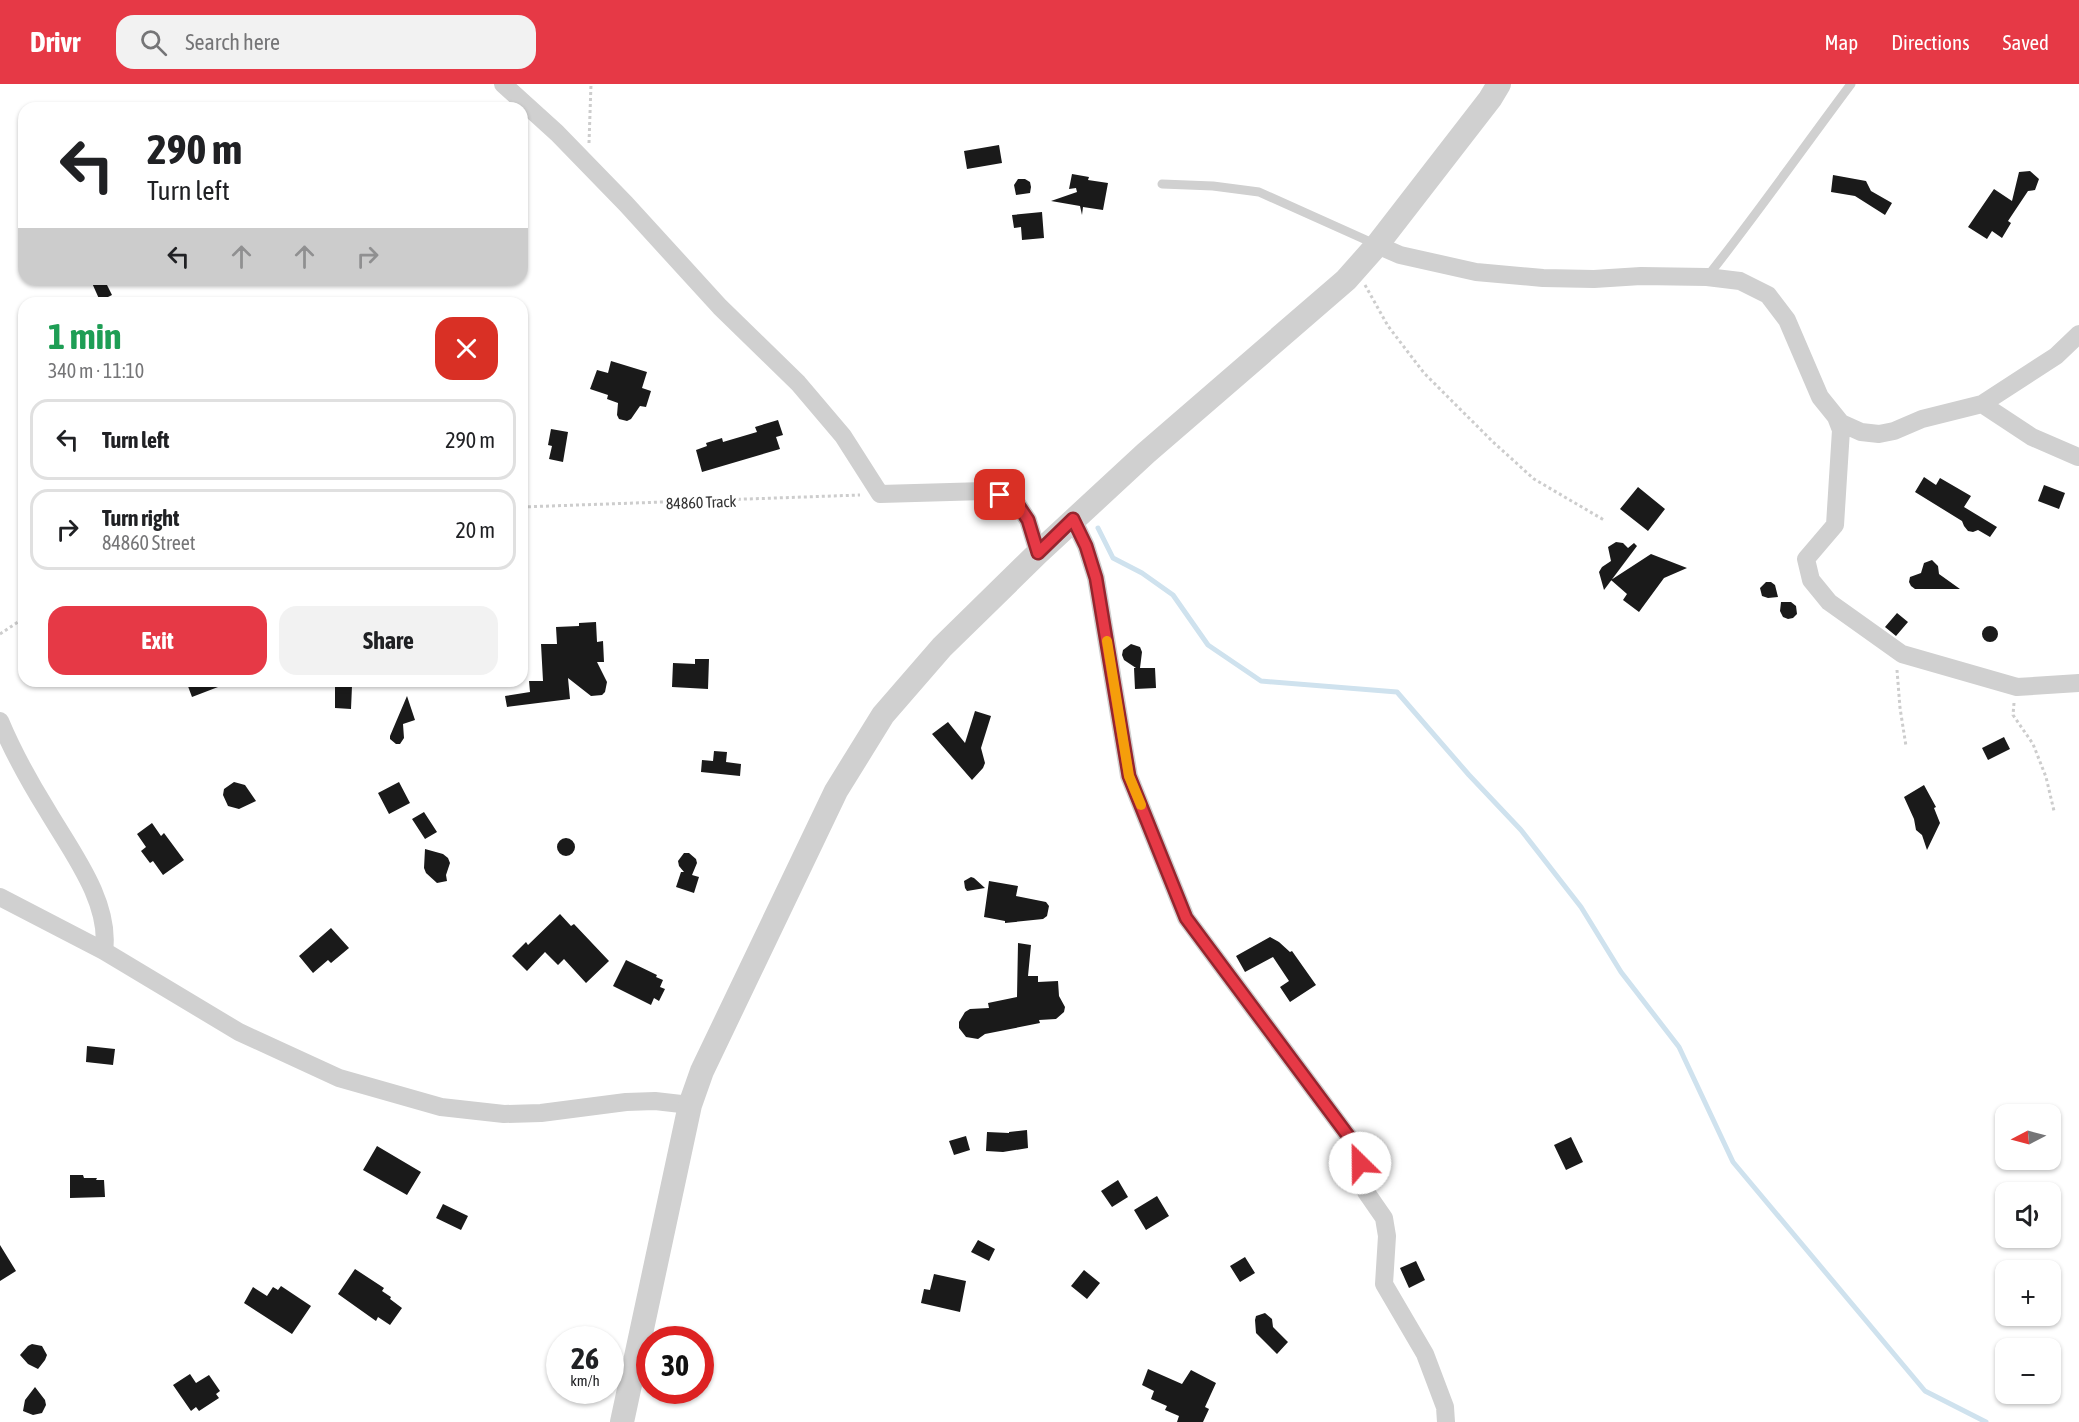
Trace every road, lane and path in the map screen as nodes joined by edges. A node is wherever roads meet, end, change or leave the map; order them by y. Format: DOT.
graph roads {
  1 [pos="503,84"];
  2 [pos="591,84"];
  3 [pos="1499,84"];
  4 [pos="1851,84"];
  5 [pos="522,102"];
  6 [pos="528,108"];
  7 [pos="589,166"];
  8 [pos="1162,184"];
  9 [pos="1377,245"];
  10 [pos="1356,268"];
  11 [pos="1707,277"];
  12 [pos="2079,334"];
  13 [pos="1982,404"];
  14 [pos="1836,417"];
  15 [pos="2078,457"];
  16 [pos="880,494"];
  17 [pos="528,507"];
  18 [pos="1073,519"];
  19 [pos="1604,520"];
  20 [pos="1038,553"];
  21 [pos="18,622"];
  22 [pos="0,634"];
  23 [pos="1895,649"];
  24 [pos="2079,683"];
  25 [pos="2017,687"];
  26 [pos="0,721"];
  27 [pos="1906,746"];
  28 [pos="2054,811"];
  29 [pos="0,897"];
  30 [pos="104,951"];
  31 [pos="690,1105"];
  32 [pos="622,1422"];
  33 [pos="1446,1422"];
  1 -- 5 [label="street"];
  2 -- 7 [label="path"];
  3 -- 9 [label="street"];
  4 -- 11 [label="lane"];
  6 -- 7 [label="street"];
  7 -- 16 [label="street"];
  8 -- 9 [label="lane"];
  9 -- 10 [label="street"];
  9 -- 11 [label="street"];
  10 -- 18 [label="street"];
  10 -- 19 [label="path"];
  11 -- 14 [label="street"];
  12 -- 13 [label="street"];
  13 -- 14 [label="street"];
  13 -- 15 [label="street"];
  14 -- 23 [label="street"];
  16 -- 17 [label="path, 84860 Track"];
  16 -- 20 [label="street"];
  18 -- 20 [label="street"];
  18 -- 33 [label="street"];
  20 -- 31 [label="street"];
  21 -- 22 [label="path"];
  23 -- 25 [label="street"];
  23 -- 27 [label="path"];
  24 -- 25 [label="street"];
  25 -- 28 [label="path"];
  26 -- 30 [label="street"];
  29 -- 30 [label="street"];
  30 -- 31 [label="street"];
  31 -- 32 [label="street"];
}
